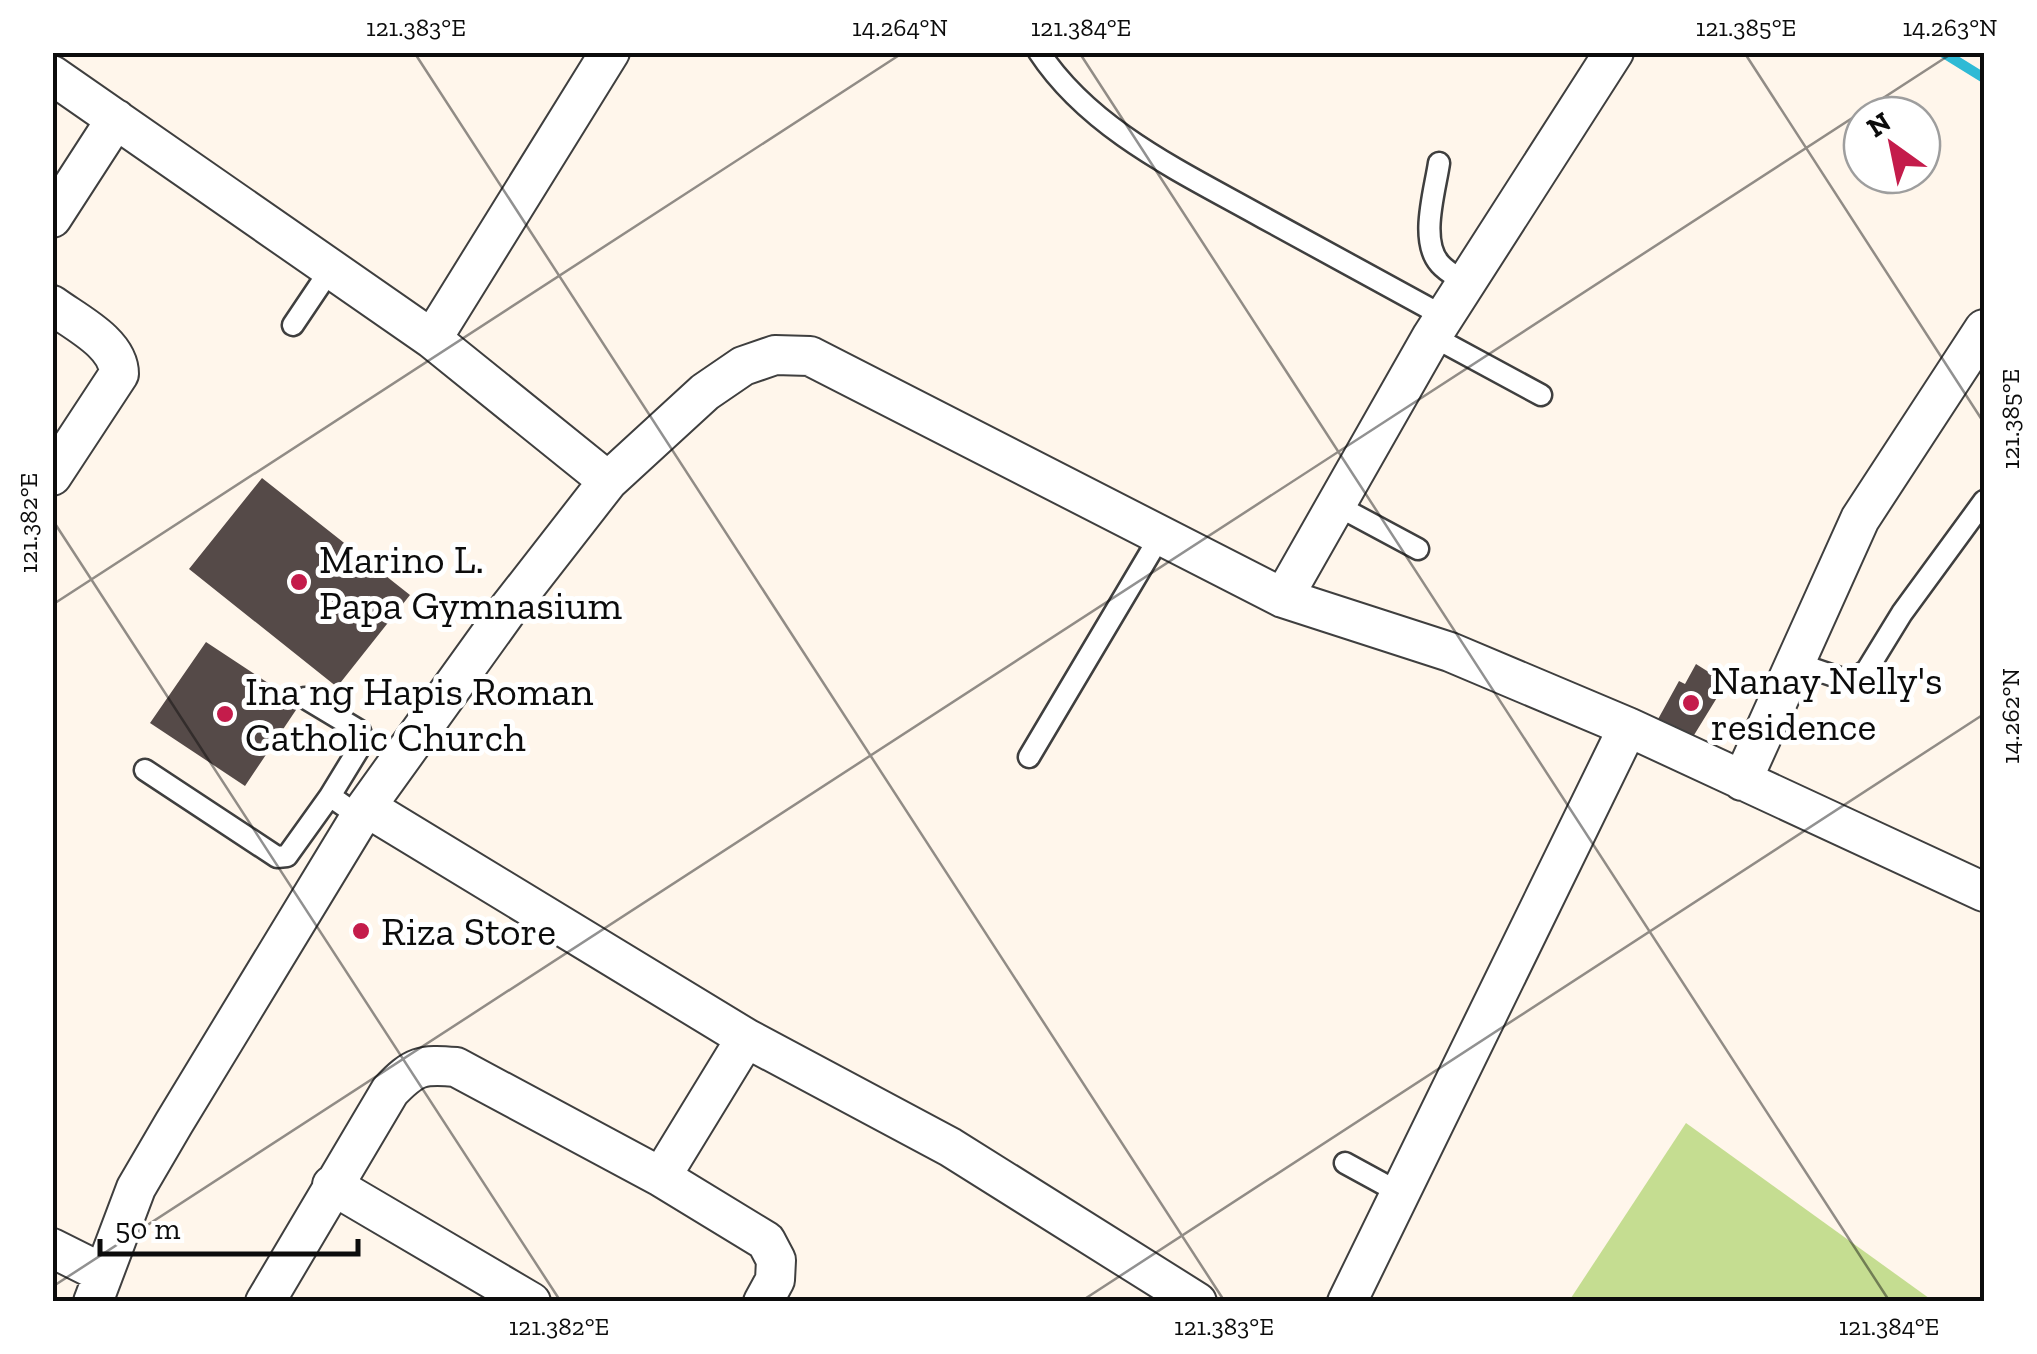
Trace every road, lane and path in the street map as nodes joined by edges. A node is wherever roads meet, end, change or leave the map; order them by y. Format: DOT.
graph roads {
  1 [pos="610,52"];
  2 [pos="1039,52"];
  3 [pos="1614,52"];
  4 [pos="61,69"];
  5 [pos="116,119"];
  6 [pos="1438,164"];
  7 [pos="52,218"];
  8 [pos="332,267"];
  9 [pos="1466,283"];
  10 [pos="52,305"];
  11 [pos="293,325"];
  12 [pos="1439,326"];
  13 [pos="1984,330"];
  14 [pos="432,340"];
  15 [pos="1542,394"];
  16 [pos="52,476"];
  17 [pos="608,480"];
  18 [pos="1984,501"];
  19 [pos="1336,505"];
  20 [pos="1162,534"];
  21 [pos="1418,549"];
  22 [pos="1283,598"];
  23 [pos="1796,663"];
  24 [pos="305,698"];
  25 [pos="1628,727"];
  26 [pos="1029,757"];
  27 [pos="145,770"];
  28 [pos="1742,781"];
  29 [pos="352,807"];
  30 [pos="1984,892"];
  31 [pos="746,1038"];
  32 [pos="1345,1164"];
  33 [pos="661,1177"];
  34 [pos="332,1185"];
  35 [pos="1400,1192"];
  36 [pos="52,1248"];
  37 [pos="98,1287"];
  38 [pos="265,1302"];
  39 [pos="531,1302"];
  40 [pos="764,1302"];
  41 [pos="1197,1302"];
  42 [pos="1347,1302"];
  1 -- 14 [label="street"];
  2 -- 12 [label="lane"];
  3 -- 9 [label="street"];
  4 -- 5 [label="street"];
  5 -- 7 [label="street"];
  5 -- 8 [label="street"];
  6 -- 9 [label="lane"];
  8 -- 11 [label="lane"];
  8 -- 14 [label="street"];
  9 -- 12 [label="street"];
  10 -- 16 [label="street"];
  12 -- 15 [label="lane"];
  12 -- 19 [label="street"];
  13 -- 23 [label="street"];
  14 -- 17 [label="street"];
  17 -- 20 [label="street"];
  17 -- 29 [label="street"];
  18 -- 23 [label="lane"];
  19 -- 21 [label="lane"];
  19 -- 22 [label="street"];
  20 -- 22 [label="street"];
  20 -- 26 [label="lane"];
  22 -- 25 [label="street"];
  23 -- 28 [label="street"];
  24 -- 29 [label="lane"];
  25 -- 28 [label="street"];
  25 -- 35 [label="street"];
  27 -- 29 [label="lane"];
  28 -- 30 [label="street"];
  29 -- 31 [label="street"];
  29 -- 37 [label="street"];
  31 -- 33 [label="street"];
  31 -- 41 [label="street"];
  32 -- 35 [label="lane"];
  33 -- 34 [label="street"];
  33 -- 40 [label="street"];
  34 -- 38 [label="street"];
  34 -- 39 [label="street"];
  35 -- 42 [label="street"];
  36 -- 37 [label="street"];
}
